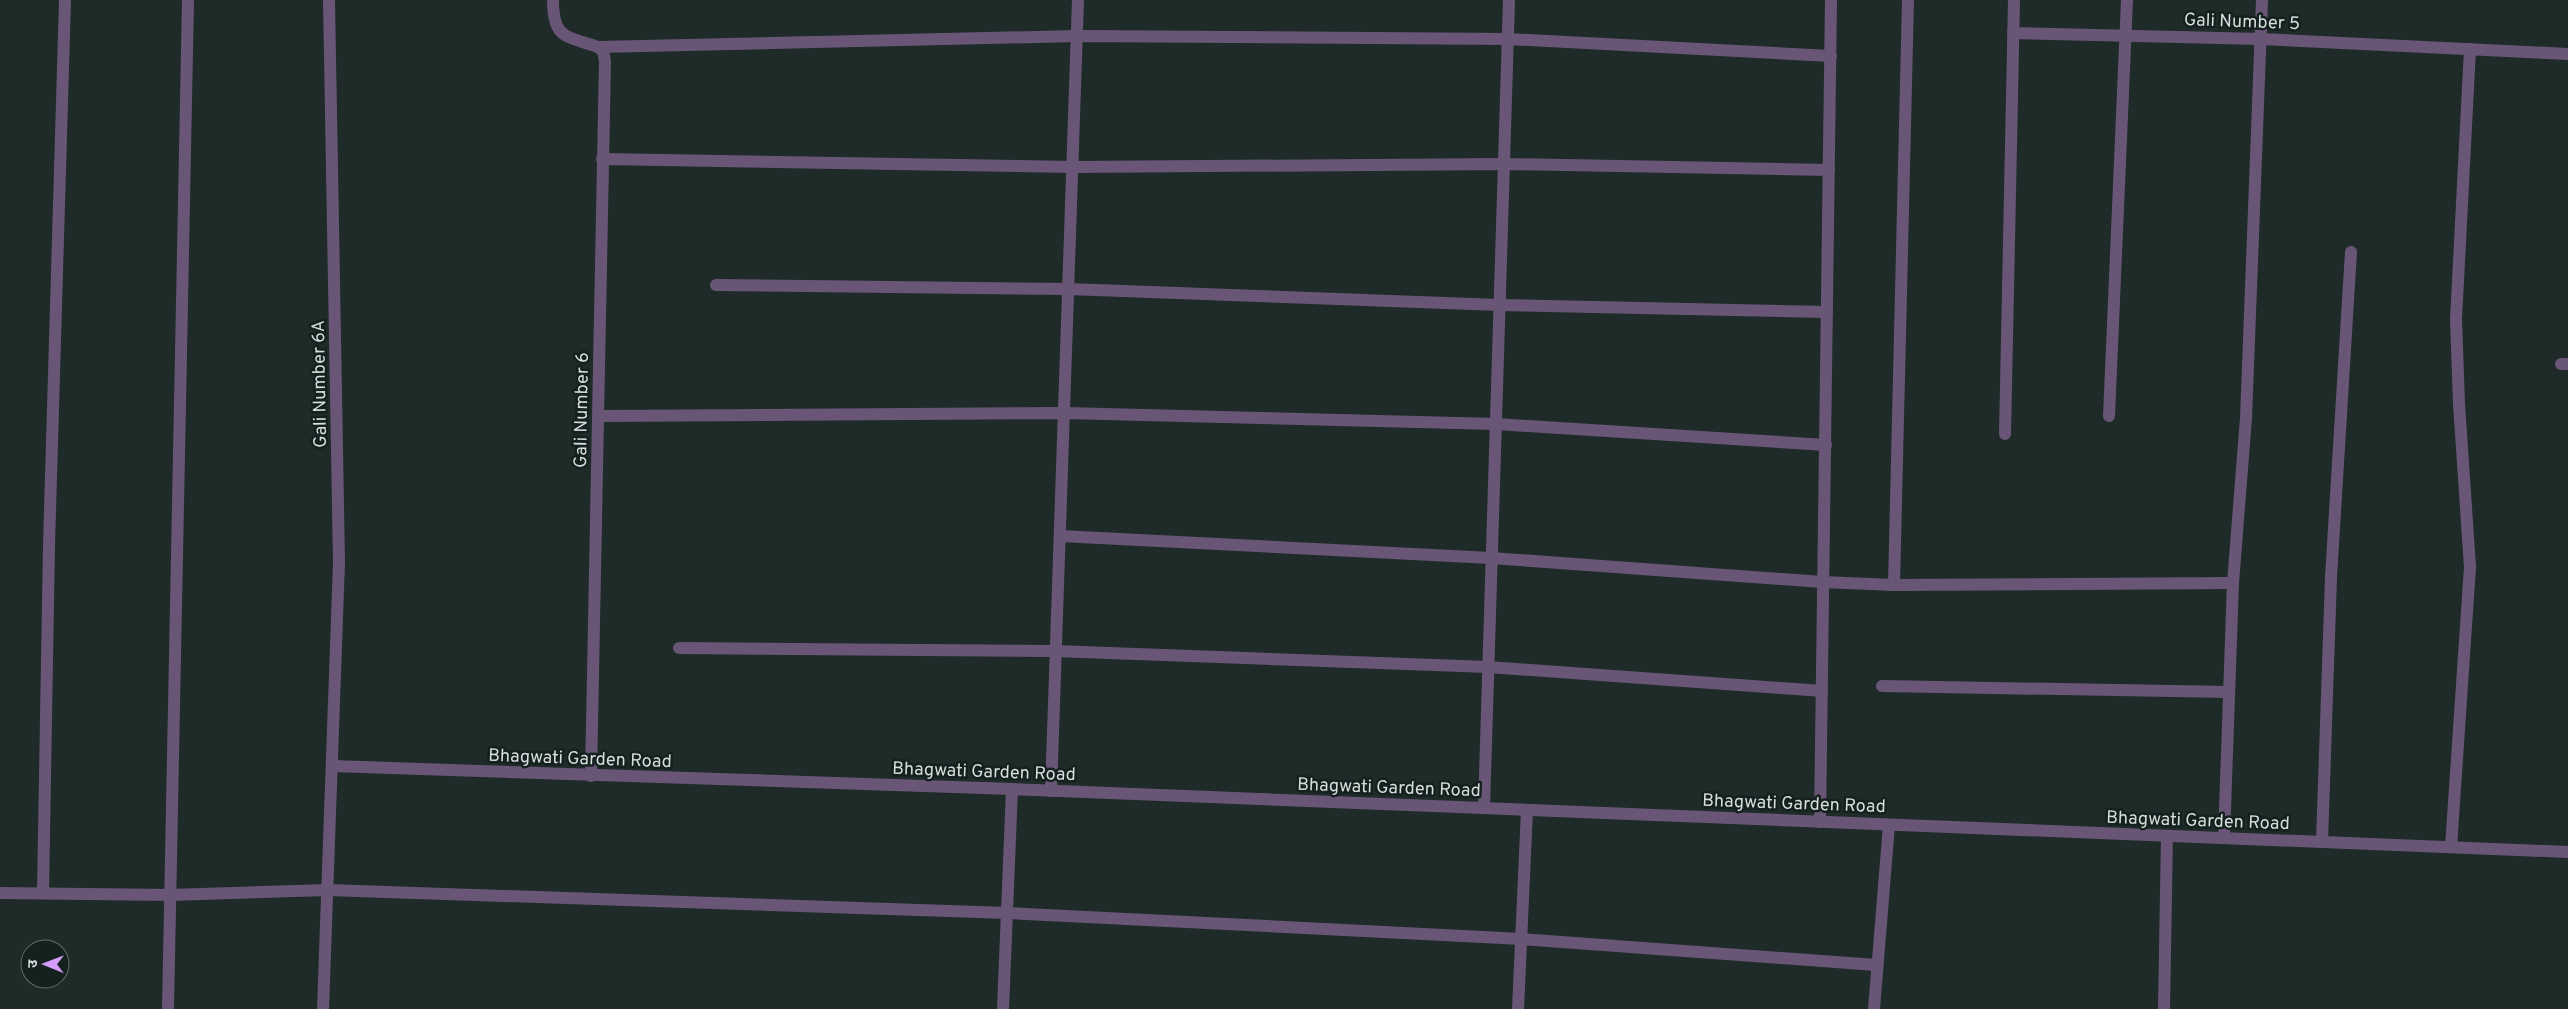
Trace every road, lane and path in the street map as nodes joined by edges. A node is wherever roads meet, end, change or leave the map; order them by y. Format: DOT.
graph roads {
  1 [pos="65,0"];
  2 [pos="188,0"];
  3 [pos="329,0"];
  4 [pos="553,0"];
  5 [pos="1078,0"];
  6 [pos="1509,0"];
  7 [pos="1832,0"];
  8 [pos="1908,0"];
  9 [pos="2014,0"];
  10 [pos="2127,0"];
  11 [pos="2262,0"];
  12 [pos="2013,33"];
  13 [pos="1077,36"];
  14 [pos="2126,36"];
  15 [pos="1508,39"];
  16 [pos="2261,39"];
  17 [pos="598,47"];
  18 [pos="2470,49"];
  19 [pos="2568,54"];
  20 [pos="1830,56"];
  21 [pos="602,159"];
  22 [pos="1504,164"];
  23 [pos="1073,167"];
  24 [pos="1829,170"];
  25 [pos="2351,252"];
  26 [pos="716,285"];
  27 [pos="1068,290"];
  28 [pos="1500,305"];
  29 [pos="1827,312"];
  30 [pos="1065,413"];
  31 [pos="599,416"];
  32 [pos="2109,416"];
  33 [pos="1496,424"];
  34 [pos="2005,434"];
  35 [pos="1826,445"];
  36 [pos="1060,536"];
  37 [pos="1491,558"];
  38 [pos="1823,582"];
  39 [pos="2233,583"];
  40 [pos="1894,585"];
  41 [pos="679,648"];
  42 [pos="1055,651"];
  43 [pos="1488,667"];
  44 [pos="1882,686"];
  45 [pos="1822,691"];
  46 [pos="2229,692"];
  47 [pos="332,766"];
  48 [pos="591,776"];
  49 [pos="1012,790"];
  50 [pos="1051,791"];
  51 [pos="1484,808"];
  52 [pos="1526,810"];
  53 [pos="1820,822"];
  54 [pos="1890,825"];
  55 [pos="2168,836"];
  56 [pos="2224,838"];
  57 [pos="2322,842"];
  58 [pos="2451,847"];
  59 [pos="2568,852"];
  60 [pos="328,890"];
  61 [pos="0,893"];
  62 [pos="43,893"];
  63 [pos="170,895"];
  64 [pos="1008,913"];
  65 [pos="1522,939"];
  66 [pos="1876,965"];
  67 [pos="168,1009"];
  68 [pos="323,1009"];
  69 [pos="1003,1009"];
  70 [pos="1518,1009"];
  71 [pos="1874,1009"];
  72 [pos="2164,1009"];
  1 -- 62 [label="street"];
  2 -- 63 [label="street"];
  3 -- 47 [label="street, Gali Number 6A"];
  4 -- 17 [label="street"];
  5 -- 13 [label="street"];
  6 -- 15 [label="street"];
  7 -- 20 [label="street"];
  8 -- 40 [label="street"];
  9 -- 12 [label="street"];
  10 -- 14 [label="street"];
  11 -- 16 [label="street"];
  12 -- 14 [label="street, Gali Number 5"];
  12 -- 34 [label="street"];
  13 -- 15 [label="street"];
  13 -- 17 [label="street"];
  13 -- 23 [label="street"];
  14 -- 16 [label="street, Gali Number 5"];
  14 -- 32 [label="street"];
  15 -- 20 [label="street"];
  15 -- 22 [label="street"];
  16 -- 18 [label="street, Gali Number 5"];
  16 -- 39 [label="street"];
  17 -- 21 [label="street, Gali Number 6"];
  18 -- 19 [label="street, Gali Number 5"];
  18 -- 58 [label="street"];
  20 -- 24 [label="street"];
  21 -- 23 [label="street"];
  21 -- 31 [label="street, Gali Number 6"];
  22 -- 23 [label="street"];
  22 -- 24 [label="street"];
  22 -- 28 [label="street"];
  23 -- 27 [label="street"];
  24 -- 29 [label="street"];
  25 -- 57 [label="street"];
  26 -- 27 [label="street"];
  27 -- 28 [label="street"];
  27 -- 30 [label="street"];
  28 -- 29 [label="street"];
  28 -- 33 [label="street"];
  29 -- 35 [label="street"];
  30 -- 31 [label="street"];
  30 -- 33 [label="street"];
  30 -- 36 [label="street"];
  31 -- 48 [label="street, Gali Number 6"];
  33 -- 35 [label="street"];
  33 -- 37 [label="street"];
  35 -- 38 [label="street"];
  36 -- 37 [label="street"];
  36 -- 42 [label="street"];
  37 -- 38 [label="street"];
  37 -- 43 [label="street"];
  38 -- 40 [label="street"];
  38 -- 45 [label="street"];
  39 -- 40 [label="street"];
  39 -- 46 [label="street"];
  41 -- 42 [label="street"];
  42 -- 43 [label="street"];
  42 -- 50 [label="street"];
  43 -- 45 [label="street"];
  43 -- 51 [label="street"];
  44 -- 46 [label="street"];
  45 -- 53 [label="street"];
  46 -- 56 [label="street"];
  47 -- 48 [label="street, Bhagwati Garden Road"];
  47 -- 60 [label="street"];
  48 -- 49 [label="street, Bhagwati Garden Road"];
  49 -- 50 [label="street, Bhagwati Garden Road"];
  49 -- 64 [label="street"];
  50 -- 51 [label="street, Bhagwati Garden Road"];
  51 -- 52 [label="street, Bhagwati Garden Road"];
  52 -- 53 [label="street, Bhagwati Garden Road"];
  52 -- 65 [label="street"];
  53 -- 54 [label="street, Bhagwati Garden Road"];
  54 -- 55 [label="street, Bhagwati Garden Road"];
  54 -- 66 [label="street"];
  55 -- 56 [label="street, Bhagwati Garden Road"];
  55 -- 72 [label="street"];
  56 -- 57 [label="street, Bhagwati Garden Road"];
  57 -- 58 [label="street, Bhagwati Garden Road"];
  58 -- 59 [label="street, Bhagwati Garden Road"];
  60 -- 63 [label="street"];
  60 -- 64 [label="street"];
  60 -- 68 [label="street"];
  61 -- 62 [label="street"];
  62 -- 63 [label="street"];
  63 -- 67 [label="street"];
  64 -- 65 [label="street"];
  64 -- 69 [label="street"];
  65 -- 66 [label="street"];
  65 -- 70 [label="street"];
  66 -- 71 [label="street"];
}
